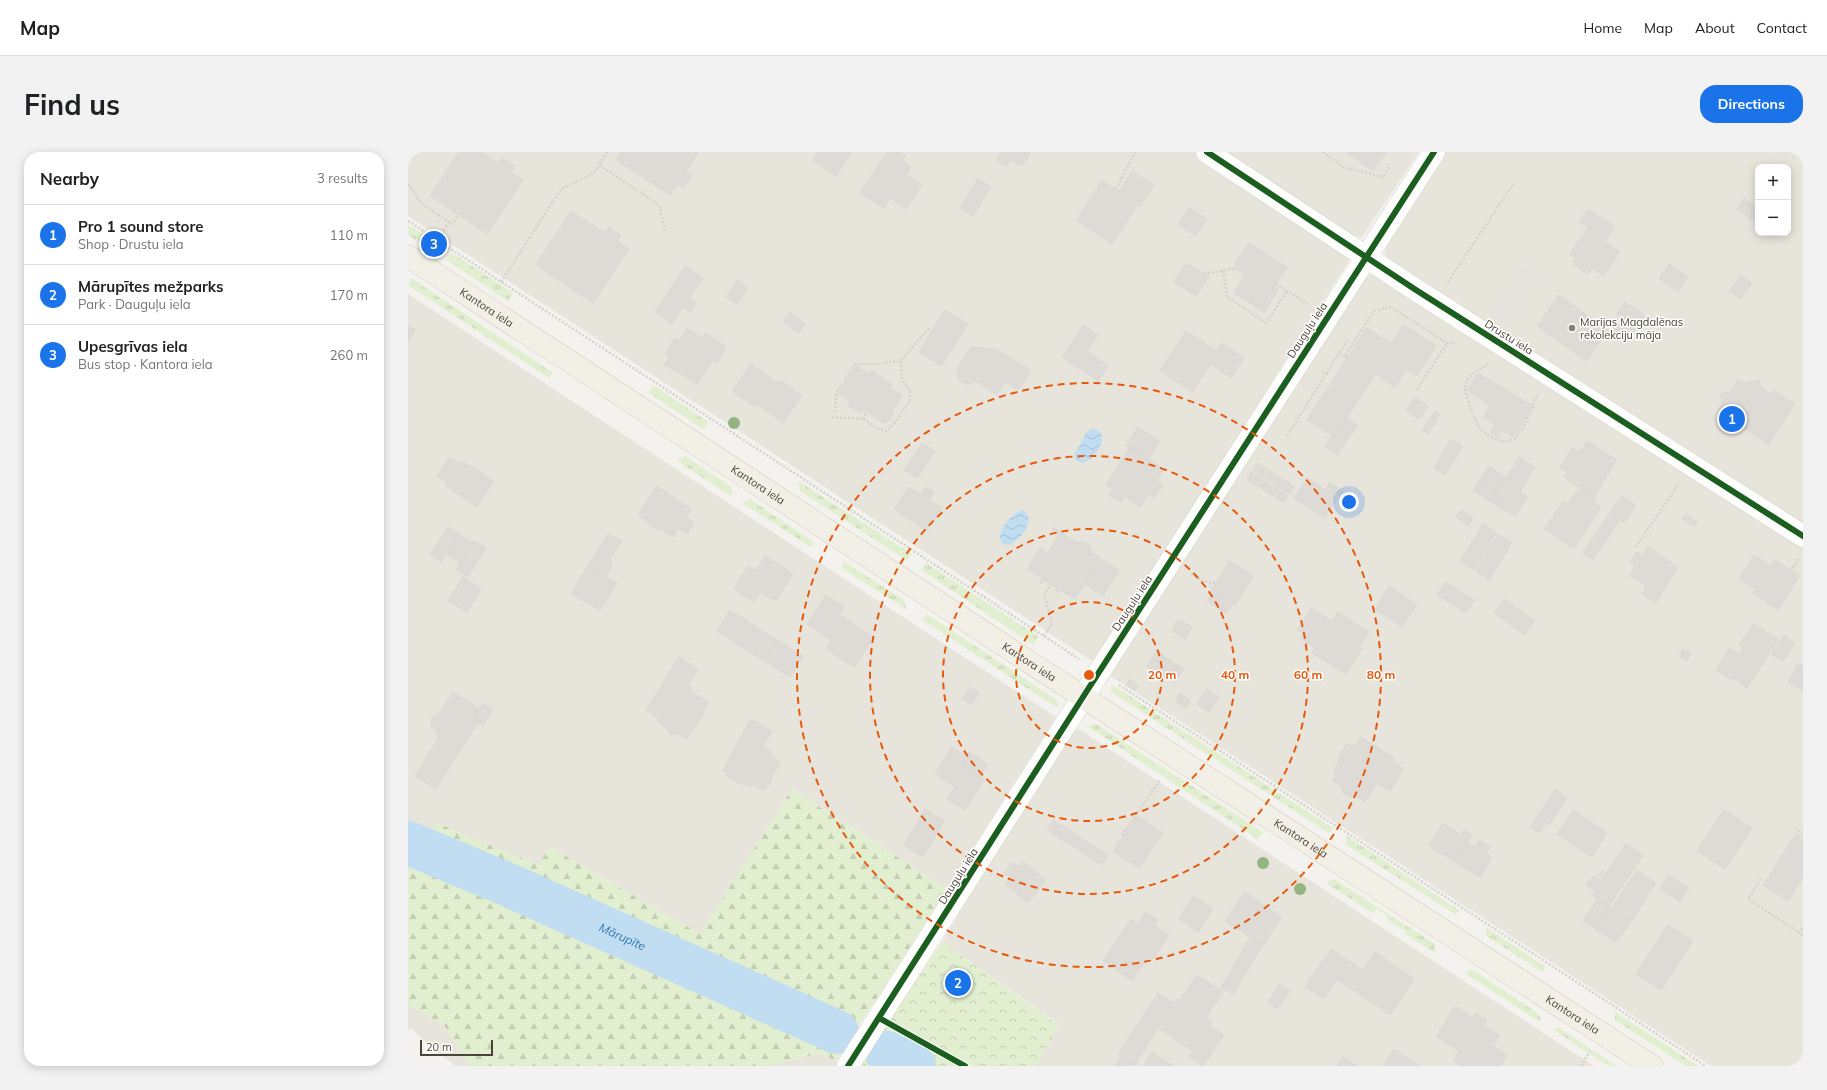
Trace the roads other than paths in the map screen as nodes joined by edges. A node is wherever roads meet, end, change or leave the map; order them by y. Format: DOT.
graph roads {
  1 [pos="1207,152"];
  2 [pos="1434,152"];
  3 [pos="408,256"];
  4 [pos="1366,257"];
  5 [pos="1803,536"];
  6 [pos="1083,697"];
  7 [pos="848,1066"];
  8 [pos="1652,1066"];
  1 -- 4 [label="street, Drustu iela"];
  2 -- 4 [label="street, Dauguļu iela"];
  3 -- 6 [label="main road, Kantora iela"];
  4 -- 5 [label="street, Drustu iela"];
  4 -- 6 [label="street, Dauguļu iela"];
  6 -- 7 [label="street, Dauguļu iela"];
  6 -- 8 [label="main road, Kantora iela"];
}
